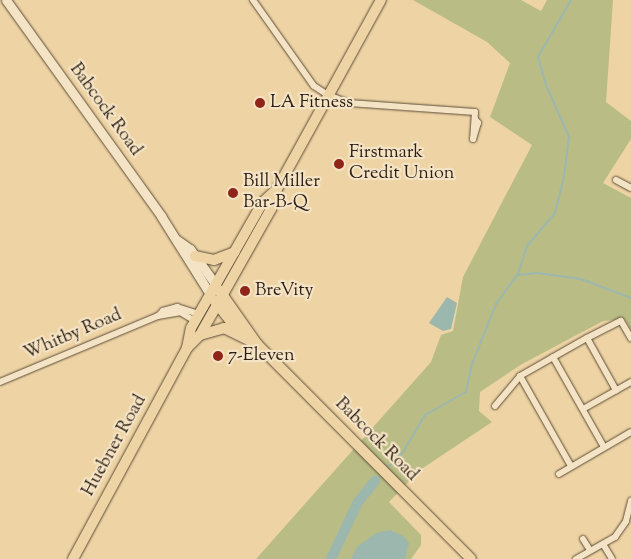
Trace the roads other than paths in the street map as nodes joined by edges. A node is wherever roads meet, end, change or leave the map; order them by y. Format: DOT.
graph roads {
  1 [pos="6,0"];
  2 [pos="253,0"];
  3 [pos="381,0"];
  4 [pos="328,95"];
  5 [pos="475,119"];
  6 [pos="616,180"];
  7 [pos="631,188"];
  8 [pos="276,189"];
  9 [pos="177,240"];
  10 [pos="235,252"];
  11 [pos="194,256"];
  12 [pos="213,290"];
  13 [pos="220,300"];
  14 [pos="197,318"];
  15 [pos="200,335"];
  16 [pos="243,336"];
  17 [pos="587,338"];
  18 [pos="631,338"];
  19 [pos="257,344"];
  20 [pos="187,348"];
  21 [pos="553,357"];
  22 [pos="520,376"];
  23 [pos="0,382"];
  24 [pos="631,382"];
  25 [pos="616,390"];
  26 [pos="495,406"];
  27 [pos="583,409"];
  28 [pos="631,432"];
  29 [pos="604,447"];
  30 [pos="571,466"];
  31 [pos="559,474"];
  32 [pos="631,502"];
  33 [pos="629,522"];
  34 [pos="583,538"];
  35 [pos="604,544"];
  36 [pos="590,550"];
  37 [pos="73,559"];
  38 [pos="472,559"];
  39 [pos="576,559"];
  40 [pos="612,559"];
  1 -- 9 [label="main road, Babcock Road"];
  2 -- 4 [label="street"];
  3 -- 4 [label="main road, Huebner Road"];
  4 -- 5 [label="street"];
  4 -- 8 [label="main road, Huebner Road"];
  6 -- 7 [label="street"];
  8 -- 10 [label="main road, Huebner Road"];
  8 -- 13 [label="main road, Huebner Road"];
  9 -- 11 [label="main road, Babcock Road"];
  9 -- 12 [label="main road, Babcock Road"];
  10 -- 11 [label="main road"];
  10 -- 12 [label="main road, Huebner Road"];
  11 -- 12 [label="main road, Babcock Road"];
  12 -- 13 [label="main road, Babcock Road"];
  12 -- 14 [label="main road, Huebner Road"];
  13 -- 15 [label="main road, Huebner Road"];
  13 -- 16 [label="main road, Babcock Road"];
  13 -- 19 [label="main road, Babcock Road"];
  14 -- 20 [label="main road, Huebner Road"];
  14 -- 23 [label="street, Whitby Road"];
  15 -- 16 [label="main road"];
  15 -- 20 [label="main road, Huebner Road"];
  16 -- 19 [label="main road, Babcock Road"];
  17 -- 18 [label="street"];
  17 -- 21 [label="street"];
  17 -- 25 [label="street"];
  19 -- 38 [label="main road, Babcock Road"];
  20 -- 37 [label="main road, Huebner Road"];
  21 -- 22 [label="street"];
  21 -- 27 [label="street"];
  22 -- 26 [label="street"];
  22 -- 30 [label="street"];
  24 -- 25 [label="street"];
  25 -- 27 [label="street"];
  27 -- 29 [label="street"];
  28 -- 29 [label="street"];
  29 -- 30 [label="street"];
  30 -- 31 [label="street"];
  32 -- 33 [label="street"];
  33 -- 35 [label="street"];
  34 -- 36 [label="street"];
  35 -- 36 [label="street"];
  35 -- 40 [label="street"];
  36 -- 39 [label="street"];
}
